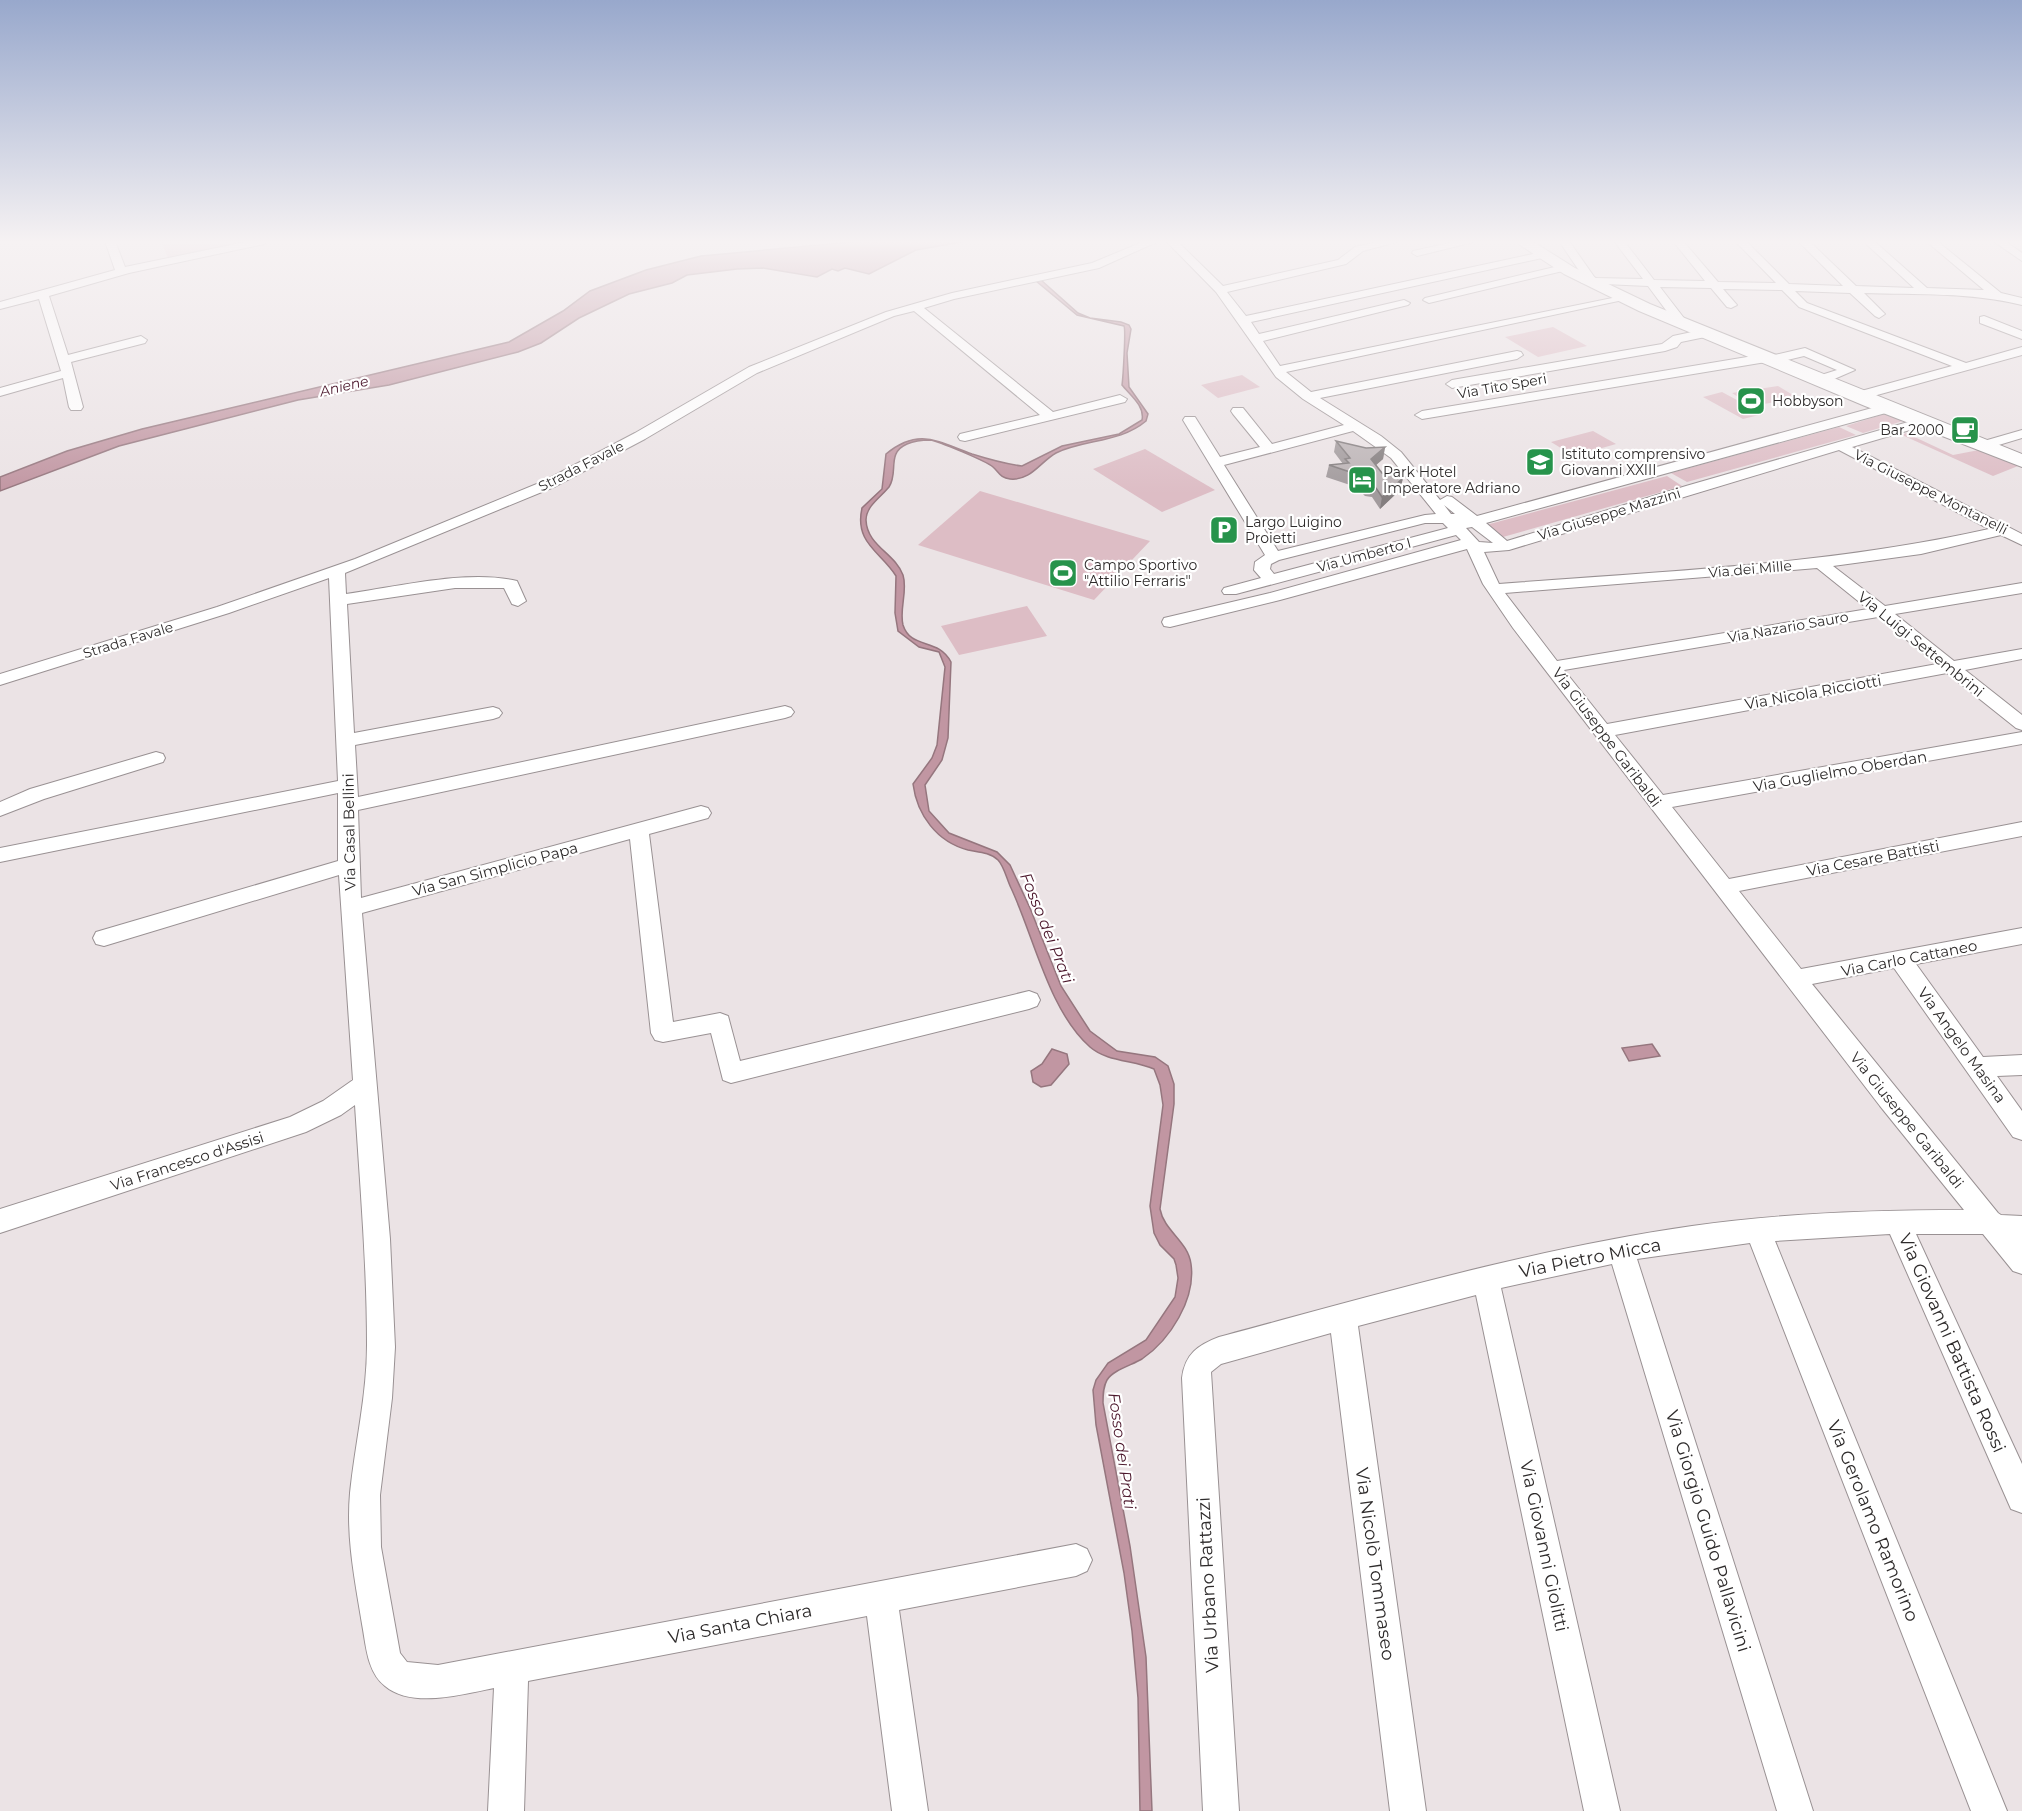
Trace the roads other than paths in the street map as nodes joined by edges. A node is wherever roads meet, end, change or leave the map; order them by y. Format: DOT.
graph roads {
  1 [pos="53,326"];
  2 [pos="865,326"];
  3 [pos="939,326"];
  4 [pos="1247,326"];
  5 [pos="1255,326"];
  6 [pos="1311,326"];
  7 [pos="1489,326"];
  8 [pos="1690,326"];
  9 [pos="1856,326"];
  10 [pos="1998,326"];
  11 [pos="1706,333"];
  12 [pos="2022,335"];
  13 [pos="1263,337"];
  14 [pos="141,340"];
  15 [pos="2022,351"];
  16 [pos="1517,355"];
  17 [pos="1768,359"];
  18 [pos="64,360"];
  19 [pos="1963,366"];
  20 [pos="1284,369"];
  21 [pos="68,373"];
  22 [pos="1820,380"];
  23 [pos="1452,384"];
  24 [pos="0,392"];
  25 [pos="1315,395"];
  26 [pos="1859,396"];
  27 [pos="1120,399"];
  28 [pos="75,407"];
  29 [pos="1888,408"];
  30 [pos="1238,411"];
  31 [pos="1422,415"];
  32 [pos="1050,416"];
  33 [pos="1190,420"];
  34 [pos="1922,422"];
  35 [pos="1836,423"];
  36 [pos="1355,426"];
  37 [pos="2022,434"];
  38 [pos="965,437"];
  39 [pos="1866,437"];
  40 [pos="1839,445"];
  41 [pos="1982,446"];
  42 [pos="1270,450"];
  43 [pos="2022,461"];
  44 [pos="1215,463"];
  45 [pos="1660,471"];
  46 [pos="1691,489"];
  47 [pos="1460,521"];
  48 [pos="2004,530"];
  49 [pos="2022,540"];
  50 [pos="1472,543"];
  51 [pos="1504,547"];
  52 [pos="1274,557"];
  53 [pos="1820,563"];
  54 [pos="338,572"];
  55 [pos="1271,580"];
  56 [pos="1490,583"];
  57 [pos="2022,588"];
  58 [pos="1230,591"];
  59 [pos="339,600"];
  60 [pos="518,600"];
  61 [pos="1879,611"];
  62 [pos="1170,622"];
  63 [pos="2022,654"];
  64 [pos="1554,667"];
  65 [pos="1950,668"];
  66 [pos="0,680"];
  67 [pos="785,712"];
  68 [pos="493,713"];
  69 [pos="2022,724"];
  70 [pos="1603,731"];
  71 [pos="2022,738"];
  72 [pos="346,741"];
  73 [pos="156,758"];
  74 [pos="348,785"];
  75 [pos="1658,803"];
  76 [pos="348,806"];
  77 [pos="0,809"];
  78 [pos="700,813"];
  79 [pos="2022,829"];
  80 [pos="639,830"];
  81 [pos="0,855"];
  82 [pos="348,865"];
  83 [pos="1724,887"];
  84 [pos="351,908"];
  85 [pos="2022,936"];
  86 [pos="104,938"];
  87 [pos="1901,961"];
  88 [pos="1795,980"];
  89 [pos="1029,1000"];
  90 [pos="2022,1065"];
  91 [pos="1977,1067"];
  92 [pos="366,1088"];
  93 [pos="2022,1130"];
  94 [pos="0,1221"];
  95 [pos="1897,1221"];
  96 [pos="1993,1225"];
  97 [pos="2022,1228"];
  98 [pos="1758,1230"];
  99 [pos="1621,1251"];
  100 [pos="2022,1262"];
  101 [pos="1486,1280"];
  102 [pos="1343,1317"];
  103 [pos="1201,1361"];
  104 [pos="2022,1498"];
  105 [pos="1076,1560"];
  106 [pos="880,1597"];
  107 [pos="512,1667"];
  108 [pos="403,1679"];
  109 [pos="506,1811"];
  110 [pos="910,1811"];
  111 [pos="1221,1811"];
  112 [pos="1408,1811"];
  113 [pos="1602,1811"];
  114 [pos="1795,1811"];
  115 [pos="1989,1811"];
  1 -- 18 [label="street"];
  2 -- 54 [label="street, Strada Favale"];
  3 -- 32 [label="street"];
  4 -- 36 [label="street, Via Giuseppe Garibaldi"];
  5 -- 13 [label="street, Via Giuseppe Garibaldi"];
  6 -- 13 [label="street"];
  7 -- 20 [label="street"];
  8 -- 11 [label="main road"];
  9 -- 19 [label="street"];
  10 -- 12 [label="street"];
  11 -- 17 [label="main road"];
  11 -- 23 [label="street"];
  13 -- 20 [label="street, Via Giuseppe Garibaldi"];
  14 -- 18 [label="street"];
  15 -- 19 [label="street"];
  16 -- 25 [label="street"];
  17 -- 22 [label="main road"];
  17 -- 22 [label="street, Via Tito Speri"];
  17 -- 31 [label="street, Via Tito Speri"];
  18 -- 21 [label="street"];
  19 -- 26 [label="street"];
  20 -- 25 [label="street, Via Giuseppe Garibaldi"];
  21 -- 24 [label="street"];
  21 -- 28 [label="street"];
  22 -- 26 [label="main road"];
  25 -- 47 [label="street, Via Giuseppe Garibaldi"];
  26 -- 29 [label="main road"];
  27 -- 32 [label="street"];
  29 -- 34 [label="main road"];
  29 -- 35 [label="street, Via Giuseppe Mazzini"];
  30 -- 42 [label="street"];
  32 -- 38 [label="street"];
  33 -- 44 [label="street"];
  34 -- 39 [label="street, Via Giuseppe Mazzini"];
  34 -- 41 [label="main road"];
  35 -- 39 [label="street"];
  35 -- 45 [label="street, Via Giuseppe Mazzini"];
  36 -- 42 [label="street"];
  36 -- 47 [label="street, Via Giuseppe Garibaldi"];
  37 -- 41 [label="street"];
  39 -- 40 [label="street, Via Giuseppe Mazzini"];
  40 -- 46 [label="street, Via Giuseppe Mazzini"];
  40 -- 48 [label="street, Via Giuseppe Montanelli"];
  41 -- 43 [label="main road"];
  42 -- 44 [label="street"];
  44 -- 52 [label="street"];
  45 -- 46 [label="street"];
  45 -- 47 [label="street, Via Giuseppe Mazzini"];
  46 -- 51 [label="street, Via Giuseppe Mazzini"];
  47 -- 50 [label="street, Via Giuseppe Garibaldi"];
  47 -- 51 [label="street"];
  47 -- 52 [label="street, Via Umberto I"];
  47 -- 55 [label="street, Via Umberto I"];
  48 -- 49 [label="street, Via Giuseppe Montanelli"];
  48 -- 53 [label="street, Via dei Mille"];
  50 -- 51 [label="street, Via Giuseppe Mazzini"];
  50 -- 56 [label="street, Via Giuseppe Garibaldi"];
  50 -- 62 [label="street, Via Giuseppe Mazzini"];
  51 -- 56 [label="street"];
  52 -- 55 [label="street"];
  53 -- 56 [label="street, Via dei Mille"];
  53 -- 61 [label="street, Via Luigi Settembrini"];
  54 -- 59 [label="street, Via Casal Bellini"];
  54 -- 66 [label="street, Strada Favale"];
  55 -- 58 [label="street, Via Umberto I"];
  56 -- 64 [label="street, Via Giuseppe Garibaldi"];
  57 -- 61 [label="street, Via Nazario Sauro"];
  59 -- 60 [label="street"];
  59 -- 72 [label="street, Via Casal Bellini"];
  61 -- 64 [label="street, Via Nazario Sauro"];
  61 -- 65 [label="street, Via Luigi Settembrini"];
  63 -- 65 [label="street, Via Nicola Ricciotti"];
  64 -- 70 [label="street, Via Giuseppe Garibaldi"];
  65 -- 69 [label="street, Via Luigi Settembrini"];
  65 -- 70 [label="street, Via Nicola Ricciotti"];
  67 -- 76 [label="street"];
  68 -- 72 [label="street"];
  70 -- 75 [label="street, Via Giuseppe Garibaldi"];
  71 -- 75 [label="street, Via Guglielmo Oberdan"];
  72 -- 74 [label="street, Via Casal Bellini"];
  73 -- 77 [label="street"];
  74 -- 76 [label="street, Via Casal Bellini"];
  74 -- 81 [label="street"];
  75 -- 83 [label="street, Via Giuseppe Garibaldi"];
  76 -- 82 [label="street, Via Casal Bellini"];
  78 -- 80 [label="street, Via San Simplicio Papa"];
  79 -- 83 [label="street, Via Cesare Battisti"];
  80 -- 84 [label="street, Via San Simplicio Papa"];
  80 -- 89 [label="street"];
  82 -- 84 [label="street, Via Casal Bellini"];
  82 -- 86 [label="street"];
  83 -- 88 [label="street, Via Giuseppe Garibaldi"];
  84 -- 92 [label="street, Via Casal Bellini"];
  85 -- 87 [label="street, Via Carlo Cattaneo"];
  87 -- 88 [label="street, Via Carlo Cattaneo"];
  87 -- 91 [label="street, Via Angelo Masina"];
  88 -- 96 [label="street, Via Giuseppe Garibaldi"];
  90 -- 91 [label="street"];
  91 -- 93 [label="street, Via Angelo Masina"];
  92 -- 94 [label="street, Via Francesco d'Assisi"];
  92 -- 108 [label="street, Via Casal Bellini"];
  95 -- 96 [label="street, Via Pietro Micca"];
  95 -- 98 [label="street, Via Pietro Micca"];
  95 -- 104 [label="street, Via Giovanni Battista Rossi"];
  96 -- 97 [label="street, Via Pietro Micca"];
  96 -- 100 [label="street, Via Giuseppe Garibaldi"];
  98 -- 99 [label="street, Via Pietro Micca"];
  98 -- 115 [label="street, Via Gerolamo Ramorino"];
  99 -- 101 [label="street, Via Pietro Micca"];
  99 -- 114 [label="street, Via Giorgio Guido Pallavicini"];
  101 -- 102 [label="street, Via Pietro Micca"];
  101 -- 113 [label="street, Via Giovanni Giolitti"];
  102 -- 103 [label="street, Via Pietro Micca"];
  102 -- 112 [label="street, Via Nicolò Tommaseo"];
  103 -- 111 [label="street, Via Urbano Rattazzi"];
  105 -- 106 [label="street, Via Santa Chiara"];
  106 -- 107 [label="street, Via Santa Chiara"];
  106 -- 110 [label="street"];
  107 -- 108 [label="street, Via Santa Chiara"];
  107 -- 109 [label="street"];
}
